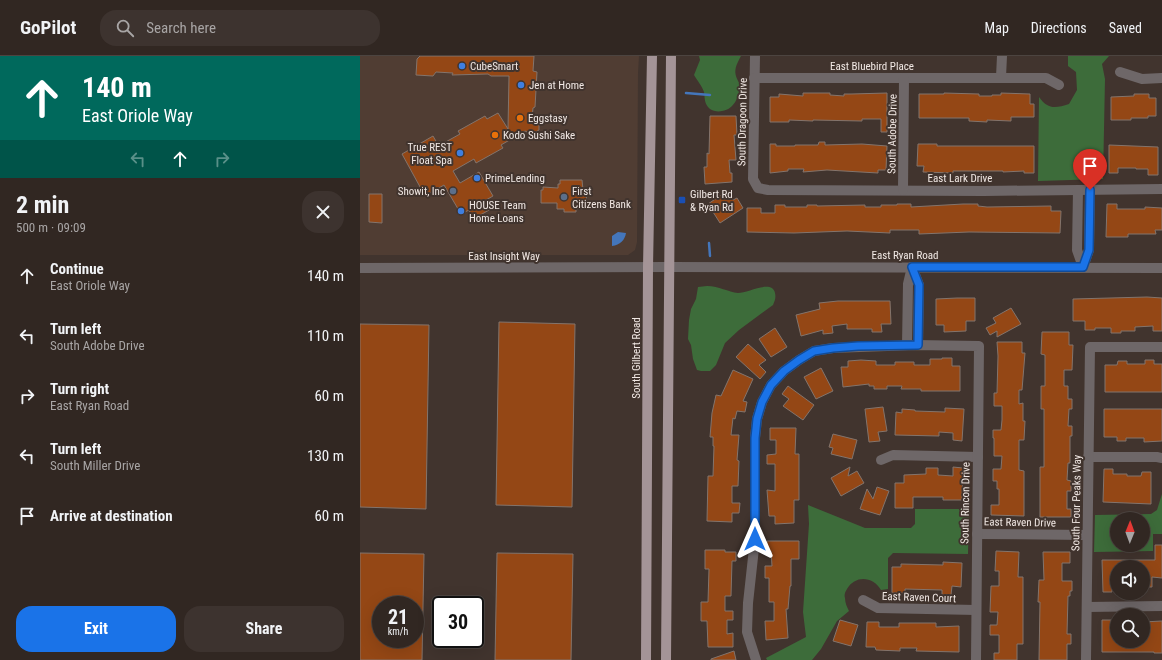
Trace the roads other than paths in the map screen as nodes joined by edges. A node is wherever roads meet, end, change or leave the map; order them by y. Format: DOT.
graph roads {
  1 [pos="652,56"];
  2 [pos="671,56"];
  3 [pos="755,56"];
  4 [pos="1002,56"];
  5 [pos="1120,72"];
  6 [pos="1001,77"];
  7 [pos="754,78"];
  8 [pos="904,78"];
  9 [pos="1162,78"];
  10 [pos="1059,85"];
  11 [pos="758,188"];
  12 [pos="1162,189"];
  13 [pos="903,190"];
  14 [pos="1078,190"];
  15 [pos="1090,190"];
  16 [pos="648,267"];
  17 [pos="669,267"];
  18 [pos="912,267"];
  19 [pos="1083,267"];
  20 [pos="360,268"];
  21 [pos="1162,268"];
  22 [pos="907,345"];
  23 [pos="918,345"];
  24 [pos="1162,347"];
  25 [pos="978,457"];
  26 [pos="1088,457"];
  27 [pos="1162,458"];
  28 [pos="881,460"];
  29 [pos="977,534"];
  30 [pos="1087,535"];
  31 [pos="863,600"];
  32 [pos="1162,606"];
  33 [pos="1087,607"];
  34 [pos="976,610"];
  35 [pos="646,660"];
  36 [pos="666,660"];
  37 [pos="756,660"];
  38 [pos="976,660"];
  39 [pos="1086,660"];
  1 -- 16 [label="main road, South Gilbert Road"];
  2 -- 17 [label="main road"];
  3 -- 7 [label="street, South Dragoon Drive"];
  4 -- 6 [label="street"];
  5 -- 9 [label="street"];
  6 -- 8 [label="street, East Bluebird Place"];
  6 -- 10 [label="street, East Bluebird Place"];
  7 -- 8 [label="street, East Bluebird Place"];
  7 -- 11 [label="street, South Dragoon Drive"];
  8 -- 13 [label="street, South Adobe Drive"];
  11 -- 13 [label="street, East Lark Drive"];
  12 -- 15 [label="street, East Lark Drive"];
  13 -- 14 [label="street, East Lark Drive"];
  14 -- 15 [label="street, East Lark Drive"];
  14 -- 19 [label="street"];
  15 -- 19 [label="street"];
  16 -- 17 [label="street, East Ryan Road"];
  16 -- 20 [label="street, East Insight Way"];
  16 -- 35 [label="main road, South Gilbert Road"];
  17 -- 18 [label="street, East Ryan Road"];
  17 -- 36 [label="main road"];
  18 -- 19 [label="street, East Ryan Road"];
  18 -- 22 [label="street"];
  18 -- 23 [label="street"];
  19 -- 21 [label="street, East Ryan Road"];
  22 -- 23 [label="street"];
  22 -- 37 [label="street"];
  23 -- 25 [label="street, South Rincon Drive"];
  24 -- 26 [label="street, South Four Peaks Way"];
  25 -- 28 [label="street"];
  25 -- 29 [label="street, South Rincon Drive"];
  26 -- 27 [label="street"];
  26 -- 30 [label="street, South Four Peaks Way"];
  29 -- 30 [label="street, East Raven Drive"];
  29 -- 34 [label="street, South Rincon Drive"];
  30 -- 33 [label="street, South Four Peaks Way"];
  31 -- 34 [label="street, East Raven Court"];
  32 -- 33 [label="street"];
  33 -- 39 [label="street, South Four Peaks Way"];
  34 -- 38 [label="street, South Rincon Drive"];
}
